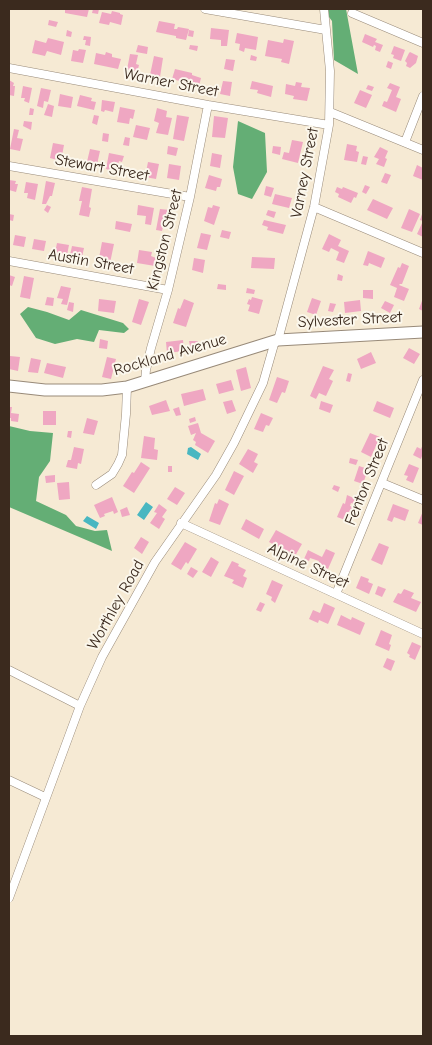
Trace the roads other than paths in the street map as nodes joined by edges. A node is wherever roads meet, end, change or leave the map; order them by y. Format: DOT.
graph roads {
  1 [pos="205,9"];
  2 [pos="324,9"];
  3 [pos="352,13"];
  4 [pos="326,30"];
  5 [pos="423,43"];
  6 [pos="9,68"];
  7 [pos="423,96"];
  8 [pos="208,105"];
  9 [pos="330,112"];
  10 [pos="329,125"];
  11 [pos="405,142"];
  12 [pos="423,150"];
  13 [pos="9,166"];
  14 [pos="190,197"];
  15 [pos="314,208"];
  16 [pos="423,252"];
  17 [pos="9,261"];
  18 [pos="168,290"];
  19 [pos="423,332"];
  20 [pos="276,340"];
  21 [pos="423,380"];
  22 [pos="145,381"];
  23 [pos="9,386"];
  24 [pos="126,387"];
  25 [pos="382,484"];
  26 [pos="96,485"];
  27 [pos="423,500"];
  28 [pos="181,523"];
  29 [pos="336,594"];
  30 [pos="423,633"];
  31 [pos="9,670"];
  32 [pos="80,706"];
  33 [pos="9,780"];
  34 [pos="45,798"];
  35 [pos="10,893"];
  1 -- 4 [label="street"];
  2 -- 4 [label="street, Varney Street"];
  3 -- 5 [label="street"];
  4 -- 9 [label="street, Varney Street"];
  6 -- 8 [label="street, Warner Street"];
  7 -- 11 [label="street"];
  8 -- 10 [label="street, Warner Street"];
  8 -- 14 [label="street, Kingston Street"];
  9 -- 10 [label="street, Varney Street"];
  9 -- 11 [label="street"];
  10 -- 15 [label="street, Varney Street"];
  11 -- 12 [label="street"];
  13 -- 14 [label="street, Stewart Street"];
  14 -- 18 [label="street, Kingston Street"];
  15 -- 16 [label="street"];
  15 -- 20 [label="street, Varney Street"];
  17 -- 18 [label="street, Austin Street"];
  18 -- 22 [label="street, Kingston Street"];
  19 -- 20 [label="street, Sylvester Street"];
  20 -- 22 [label="street, Rockland Avenue"];
  20 -- 28 [label="street, Worthley Road"];
  21 -- 25 [label="street, Fenton Street"];
  22 -- 24 [label="street, Rockland Avenue"];
  23 -- 24 [label="street, Rockland Avenue"];
  24 -- 26 [label="street"];
  25 -- 27 [label="street"];
  25 -- 29 [label="street, Fenton Street"];
  28 -- 29 [label="street, Alpine Street"];
  28 -- 32 [label="street, Worthley Road"];
  29 -- 30 [label="street, Alpine Street"];
  31 -- 32 [label="street"];
  32 -- 34 [label="street, Worthley Road"];
  33 -- 34 [label="street"];
  34 -- 35 [label="street, Worthley Road"];
}
